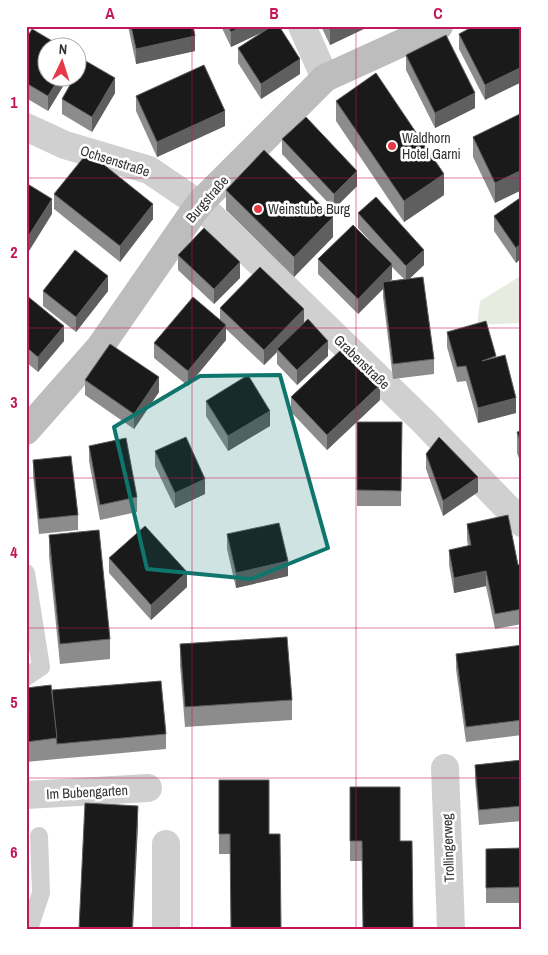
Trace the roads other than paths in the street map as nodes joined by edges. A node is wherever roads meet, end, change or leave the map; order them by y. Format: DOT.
graph roads {
  1 [pos="302,26"];
  2 [pos="439,26"];
  3 [pos="325,78"];
  4 [pos="26,126"];
  5 [pos="199,204"];
  6 [pos="26,431"];
  7 [pos="522,523"];
  8 [pos="26,573"];
  9 [pos="26,677"];
  10 [pos="445,768"];
  11 [pos="148,788"];
  12 [pos="26,795"];
  13 [pos="39,836"];
  14 [pos="166,844"];
  15 [pos="29,929"];
  16 [pos="166,929"];
  17 [pos="451,929"];
  1 -- 3 [label="street"];
  2 -- 3 [label="main road, Burgstraße"];
  3 -- 5 [label="main road, Burgstraße"];
  4 -- 5 [label="street, Ochsenstraße"];
  5 -- 6 [label="main road, Burgstraße"];
  5 -- 7 [label="street, Grabenstraße"];
  8 -- 9 [label="lane"];
  10 -- 17 [label="street, Trollingerweg"];
  11 -- 12 [label="street, Im Bubengarten"];
  13 -- 15 [label="lane"];
  14 -- 16 [label="street"];
}
